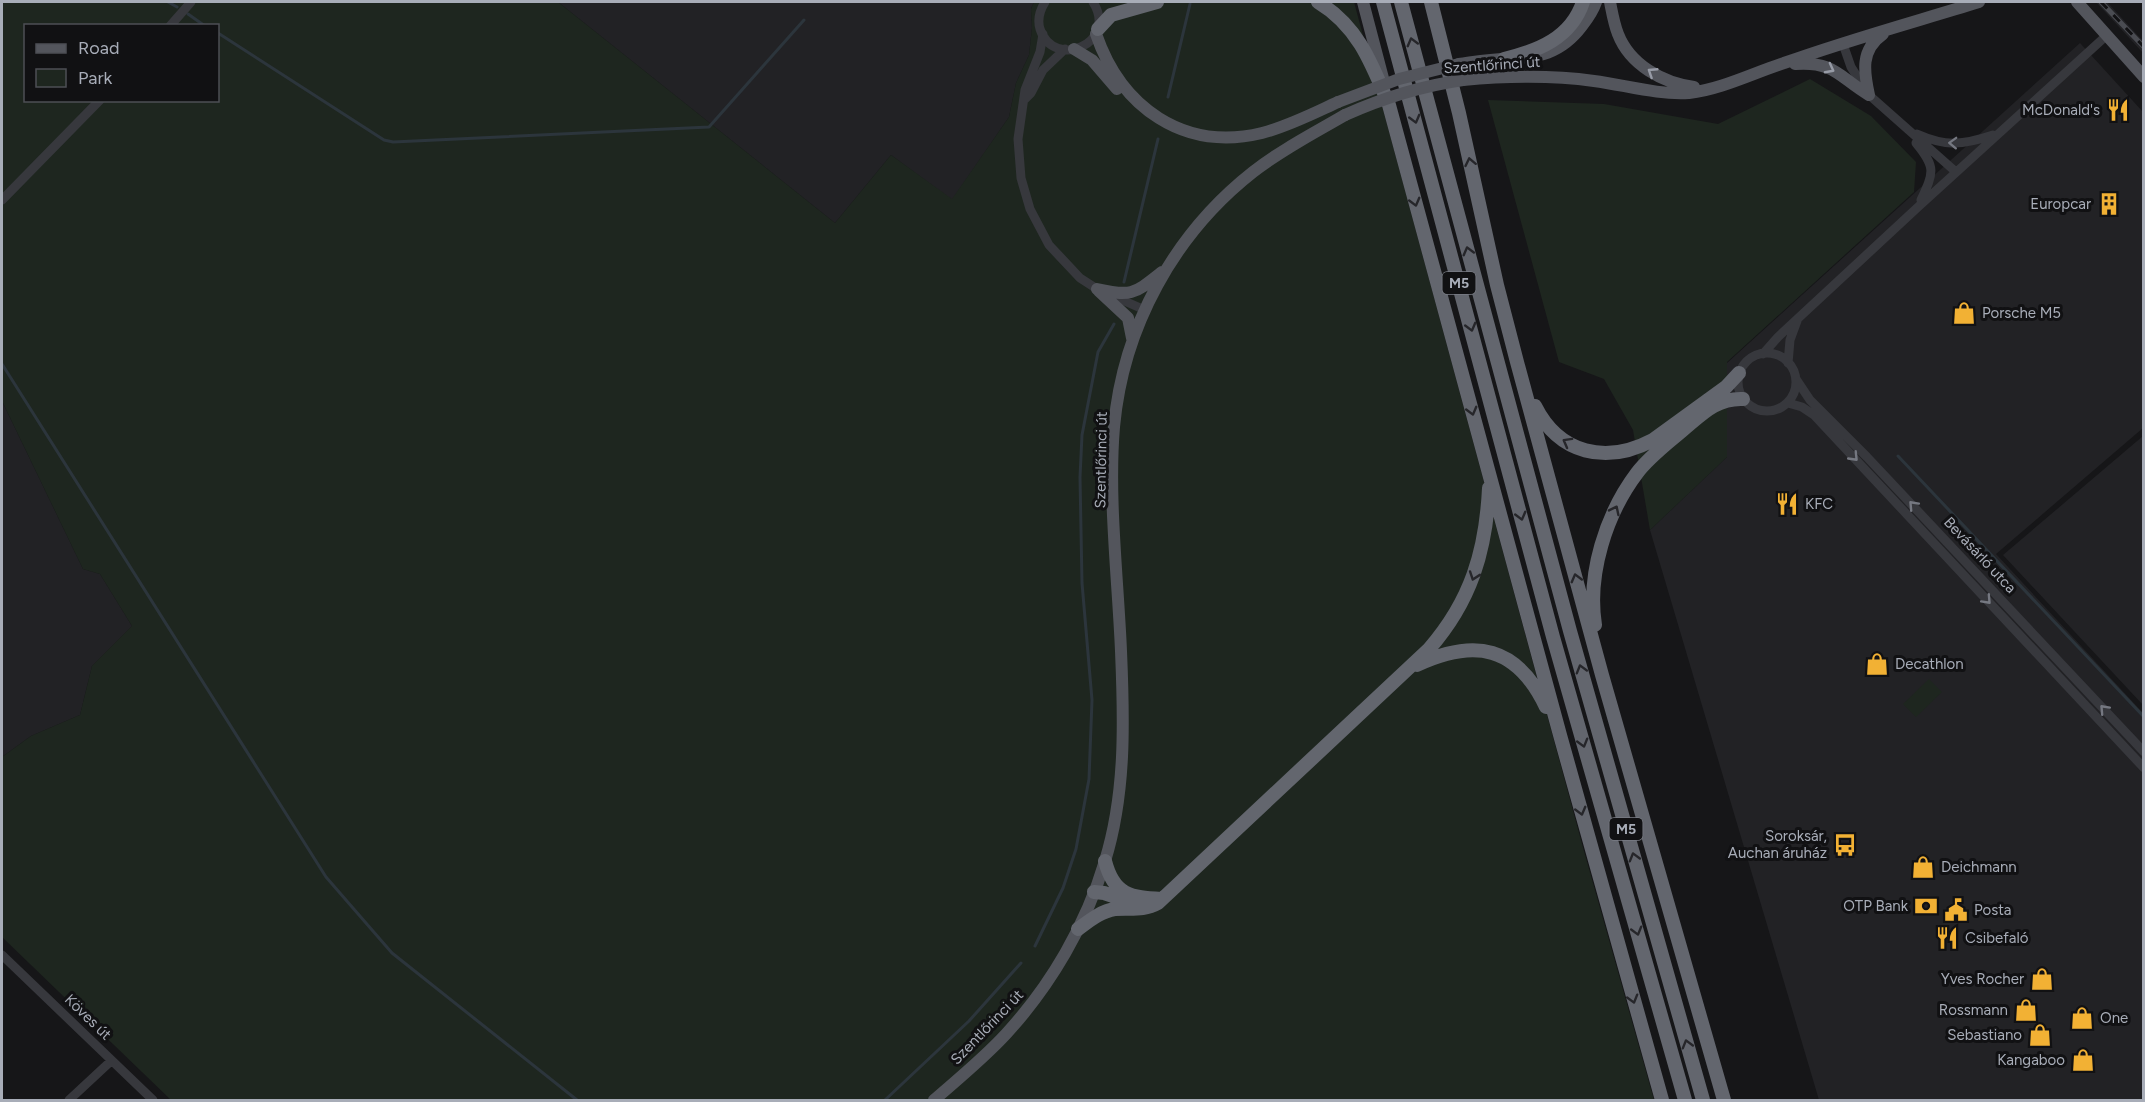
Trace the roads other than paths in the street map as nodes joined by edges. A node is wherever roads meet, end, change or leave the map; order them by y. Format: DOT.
graph roads {
  1 [pos="191,2"];
  2 [pos="1045,2"];
  3 [pos="1093,2"];
  4 [pos="1157,2"];
  5 [pos="1318,2"];
  6 [pos="1363,2"];
  7 [pos="1383,2"];
  8 [pos="1401,2"];
  9 [pos="1425,2"];
  10 [pos="1431,2"];
  11 [pos="1583,2"];
  12 [pos="1596,2"];
  13 [pos="1610,2"];
  14 [pos="1979,2"];
  15 [pos="2077,2"];
  16 [pos="172,24"];
  17 [pos="1891,29"];
  18 [pos="1097,31"];
  19 [pos="1043,34"];
  20 [pos="2106,36"];
  21 [pos="1843,44"];
  22 [pos="1070,49"];
  23 [pos="1442,50"];
  24 [pos="1504,59"];
  25 [pos="1785,62"];
  26 [pos="2144,77"];
  27 [pos="1707,89"];
  28 [pos="1130,95"];
  29 [pos="1869,95"];
  30 [pos="1025,99"];
  31 [pos="98,102"];
  32 [pos="1389,105"];
  33 [pos="1909,130"];
  34 [pos="1998,134"];
  35 [pos="1956,172"];
  36 [pos="2,200"];
  37 [pos="1918,207"];
  38 [pos="1165,270"];
  39 [pos="1097,289"];
  40 [pos="1146,310"];
  41 [pos="1798,318"];
  42 [pos="1132,346"];
  43 [pos="1763,354"];
  44 [pos="1517,362"];
  45 [pos="1788,363"];
  46 [pos="1739,373"];
  47 [pos="1796,380"];
  48 [pos="1743,399"];
  49 [pos="1788,403"];
  50 [pos="1490,477"];
  51 [pos="1409,669"];
  52 [pos="1602,675"];
  53 [pos="1560,735"];
  54 [pos="2144,752"];
  55 [pos="2144,768"];
  56 [pos="1106,861"];
  57 [pos="1094,892"];
  58 [pos="1162,899"];
  59 [pos="1116,909"];
  60 [pos="1078,930"];
  61 [pos="2,955"];
  62 [pos="111,1061"];
  63 [pos="69,1101"];
  64 [pos="153,1101"];
  65 [pos="934,1101"];
  66 [pos="1662,1101"];
  67 [pos="1685,1101"];
  68 [pos="1703,1101"];
  69 [pos="1724,1101"];
  1 -- 16 [label="street"];
  2 -- 19 [label="street"];
  3 -- 18 [label="street"];
  4 -- 18 [label="highway"];
  5 -- 32 [label="highway"];
  6 -- 32 [label="main road, M5"];
  7 -- 67 [label="highway, M5, one-way"];
  68 -- 8 [label="highway, M5, one-way"];
  9 -- 23 [label="main road, M5"];
  10 -- 23 [label="highway"];
  11 -- 24 [label="highway"];
  12 -- 24 [label="main road"];
  27 -- 13 [label="main road, one-way"];
  14 -- 17 [label="main road, Szentlőrinci út"];
  15 -- 20 [label="main road"];
  17 -- 21 [label="main road, Szentlőrinci út"];
  17 -- 29 [label="main road"];
  18 -- 22 [label="street"];
  18 -- 28 [label="main road"];
  19 -- 22 [label="street"];
  19 -- 30 [label="street"];
  20 -- 26 [label="main road"];
  20 -- 34 [label="street"];
  21 -- 25 [label="main road, Szentlőrinci út"];
  21 -- 29 [label="street"];
  22 -- 28 [label="main road"];
  22 -- 30 [label="street"];
  44 -- 23 [label="highway, M5, one-way"];
  24 -- 28 [label="main road, bridge"];
  25 -- 27 [label="main road, Szentlőrinci út"];
  25 -- 29 [label="main road, one-way"];
  27 -- 38 [label="main road, Szentlőrinci út, bridge"];
  29 -- 33 [label="street"];
  30 -- 39 [label="street"];
  31 -- 36 [label="street"];
  32 -- 50 [label="highway, M5, one-way"];
  34 -- 33 [label="street, one-way"];
  33 -- 35 [label="street"];
  33 -- 37 [label="street"];
  34 -- 35 [label="street"];
  35 -- 37 [label="street"];
  37 -- 41 [label="street"];
  38 -- 39 [label="main road"];
  38 -- 40 [label="main road, Szentlőrinci út"];
  39 -- 40 [label="street"];
  39 -- 42 [label="main road"];
  40 -- 42 [label="main road, Szentlőrinci út"];
  41 -- 43 [label="street"];
  41 -- 45 [label="street"];
  42 -- 56 [label="main road, Szentlőrinci út"];
  43 -- 45 [label="street"];
  43 -- 46 [label="street"];
  46 -- 44 [label="highway, one-way"];
  52 -- 44 [label="highway, M5, one-way"];
  45 -- 47 [label="street"];
  46 -- 48 [label="street"];
  47 -- 49 [label="street"];
  54 -- 47 [label="street, Bevásárló utca, one-way"];
  48 -- 49 [label="street"];
  52 -- 48 [label="highway, one-way"];
  49 -- 55 [label="street, one-way"];
  50 -- 51 [label="highway, one-way"];
  50 -- 53 [label="highway, M5"];
  51 -- 53 [label="highway"];
  51 -- 58 [label="highway"];
  52 -- 69 [label="highway, M5"];
  53 -- 66 [label="highway, M5, one-way"];
  56 -- 57 [label="main road, Szentlőrinci út"];
  56 -- 58 [label="highway"];
  57 -- 58 [label="highway"];
  57 -- 59 [label="highway"];
  57 -- 60 [label="main road, Szentlőrinci út"];
  58 -- 59 [label="highway"];
  59 -- 60 [label="highway"];
  60 -- 65 [label="main road, Szentlőrinci út"];
  61 -- 62 [label="street, Köves út"];
  62 -- 63 [label="street"];
  62 -- 64 [label="street, Köves út"];
}
